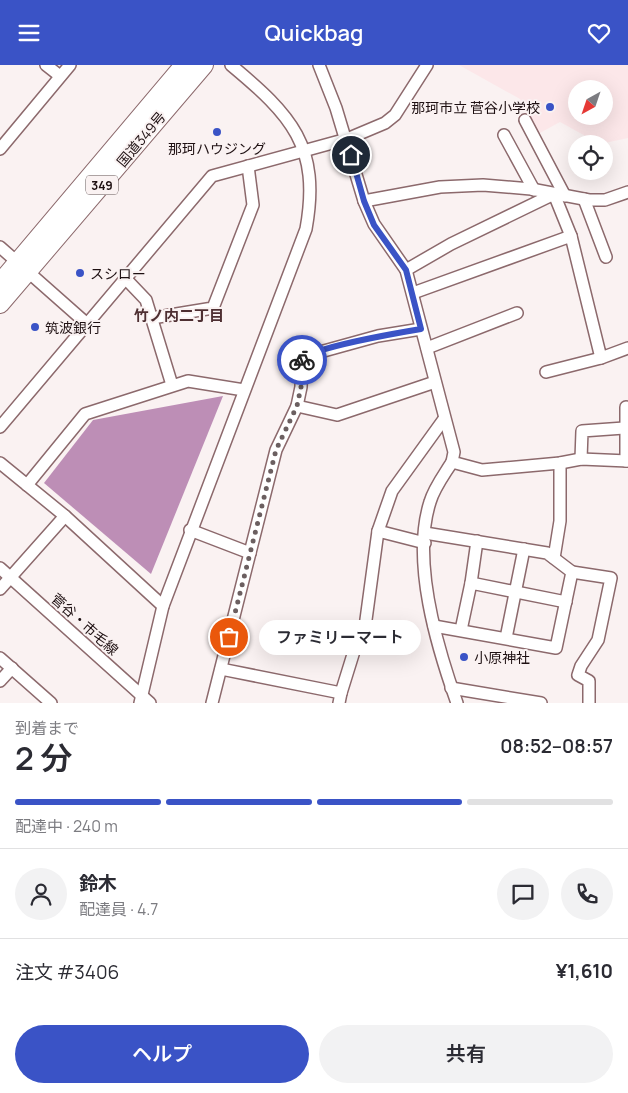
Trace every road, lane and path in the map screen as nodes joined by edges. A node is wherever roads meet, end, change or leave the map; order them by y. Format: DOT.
graph roads {
  1 [pos="46,65"];
  2 [pos="70,65"];
  3 [pos="184,65"];
  4 [pos="204,65"];
  5 [pos="231,65"];
  6 [pos="319,65"];
  7 [pos="427,65"];
  8 [pos="60,77"];
  9 [pos="526,120"];
  10 [pos="504,135"];
  11 [pos="346,139"];
  12 [pos="0,149"];
  13 [pos="303,150"];
  14 [pos="248,166"];
  15 [pos="534,190"];
  16 [pos="628,192"];
  17 [pos="560,195"];
  18 [pos="584,199"];
  19 [pos="364,201"];
  20 [pos="571,236"];
  21 [pos="0,247"];
  22 [pos="606,257"];
  23 [pos="23,267"];
  24 [pos="406,270"];
  25 [pos="125,278"];
  26 [pos="0,283"];
  27 [pos="413,293"];
  28 [pos="0,304"];
  29 [pos="517,313"];
  30 [pos="152,318"];
  31 [pos="86,323"];
  32 [pos="421,329"];
  33 [pos="427,348"];
  34 [pos="628,348"];
  35 [pos="602,358"];
  36 [pos="546,372"];
  37 [pos="435,382"];
  38 [pos="172,385"];
  39 [pos="244,390"];
  40 [pos="297,406"];
  41 [pos="626,407"];
  42 [pos="444,419"];
  43 [pos="0,427"];
  44 [pos="624,428"];
  45 [pos="581,459"];
  46 [pos="627,461"];
  47 [pos="452,462"];
  48 [pos="0,463"];
  49 [pos="560,463"];
  50 [pos="27,485"];
  51 [pos="65,516"];
  52 [pos="190,530"];
  53 [pos="378,531"];
  54 [pos="425,538"];
  55 [pos="477,541"];
  56 [pos="524,549"];
  57 [pos="250,553"];
  58 [pos="554,558"];
  59 [pos="0,568"];
  60 [pos="572,572"];
  61 [pos="11,577"];
  62 [pos="471,583"];
  63 [pos="0,589"];
  64 [pos="515,593"];
  65 [pos="566,602"];
  66 [pos="163,605"];
  67 [pos="434,626"];
  68 [pos="366,627"];
  69 [pos="461,630"];
  70 [pos="506,638"];
  71 [pos="355,648"];
  72 [pos="0,658"];
  73 [pos="12,668"];
  74 [pos="221,669"];
  75 [pos="0,681"];
  76 [pos="451,688"];
  77 [pos="340,698"];
  78 [pos="144,700"];
  79 [pos="51,703"];
  80 [pos="212,703"];
  81 [pos="457,703"];
  82 [pos="541,703"];
  83 [pos="589,703"];
  1 -- 8 [label="street"];
  2 -- 8 [label="street"];
  3 -- 23 [label="highway, 国道349号 / 349"];
  4 -- 23 [label="highway, 国道349号 / 349"];
  5 -- 13 [label="street"];
  6 -- 11 [label="street"];
  7 -- 11 [label="street"];
  8 -- 12 [label="street"];
  9 -- 17 [label="street"];
  10 -- 15 [label="street"];
  11 -- 13 [label="street"];
  11 -- 19 [label="street"];
  13 -- 14 [label="street"];
  13 -- 39 [label="street"];
  14 -- 25 [label="street"];
  14 -- 30 [label="street"];
  15 -- 17 [label="street"];
  15 -- 19 [label="street"];
  16 -- 18 [label="street"];
  17 -- 18 [label="street"];
  17 -- 20 [label="street"];
  17 -- 24 [label="street"];
  18 -- 22 [label="street"];
  19 -- 24 [label="street"];
  20 -- 27 [label="street"];
  20 -- 35 [label="street"];
  21 -- 23 [label="street"];
  23 -- 26 [label="highway, 国道349号 / 349"];
  23 -- 28 [label="highway, 国道349号 / 349"];
  23 -- 31 [label="street"];
  24 -- 27 [label="street"];
  25 -- 30 [label="street"];
  25 -- 31 [label="street"];
  27 -- 32 [label="street"];
  29 -- 33 [label="street"];
  30 -- 38 [label="street"];
  31 -- 43 [label="street"];
  32 -- 33 [label="street"];
  32 -- 40 [label="street"];
  33 -- 37 [label="street"];
  34 -- 35 [label="street"];
  35 -- 36 [label="street"];
  37 -- 40 [label="street"];
  37 -- 42 [label="street"];
  38 -- 39 [label="street"];
  38 -- 50 [label="street"];
  39 -- 52 [label="street"];
  40 -- 57 [label="street"];
  41 -- 44 [label="street"];
  42 -- 47 [label="street"];
  42 -- 53 [label="street"];
  44 -- 45 [label="street"];
  44 -- 46 [label="street"];
  45 -- 46 [label="street"];
  45 -- 49 [label="street"];
  47 -- 49 [label="street"];
  47 -- 54 [label="street"];
  48 -- 50 [label="street"];
  49 -- 58 [label="street"];
  50 -- 51 [label="street"];
  51 -- 61 [label="street"];
  51 -- 66 [label="street"];
  52 -- 57 [label="street"];
  52 -- 66 [label="street"];
  53 -- 54 [label="street"];
  53 -- 68 [label="street"];
  54 -- 55 [label="street"];
  54 -- 67 [label="street"];
  55 -- 56 [label="street"];
  55 -- 62 [label="street"];
  56 -- 58 [label="street"];
  56 -- 64 [label="street"];
  57 -- 74 [label="street"];
  58 -- 60 [label="street"];
  59 -- 61 [label="street, 菅谷・市毛線"];
  60 -- 65 [label="street"];
  60 -- 83 [label="street"];
  61 -- 63 [label="street"];
  61 -- 78 [label="street, 菅谷・市毛線"];
  62 -- 64 [label="street"];
  62 -- 69 [label="street"];
  64 -- 65 [label="street"];
  64 -- 70 [label="street"];
  65 -- 70 [label="street"];
  66 -- 78 [label="street"];
  67 -- 69 [label="street"];
  67 -- 76 [label="street"];
  69 -- 70 [label="street"];
  71 -- 77 [label="street"];
  72 -- 73 [label="street"];
  73 -- 75 [label="street"];
  73 -- 79 [label="street"];
  74 -- 77 [label="street"];
  74 -- 80 [label="street"];
  76 -- 81 [label="street"];
  76 -- 82 [label="street"];
}
